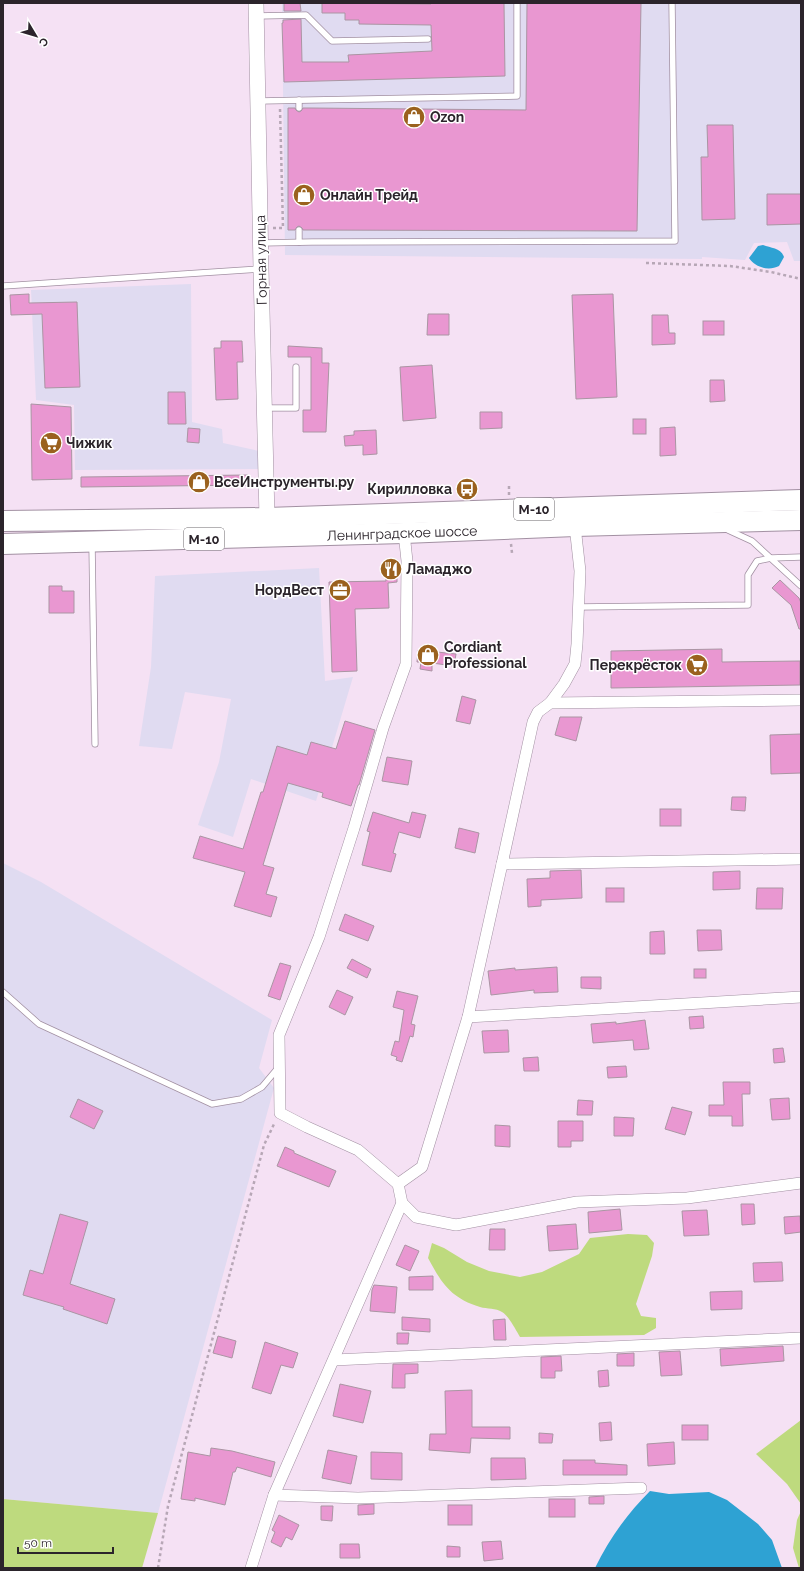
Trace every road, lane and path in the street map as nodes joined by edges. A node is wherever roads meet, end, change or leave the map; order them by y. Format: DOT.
graph roads {
  1 [pos="517,3"];
  2 [pos="672,3"];
  3 [pos="256,10"];
  4 [pos="428,40"];
  5 [pos="280,100"];
  6 [pos="299,100"];
  7 [pos="259,101"];
  8 [pos="299,108"];
  9 [pos="260,228"];
  10 [pos="299,230"];
  11 [pos="299,242"];
  12 [pos="261,243"];
  13 [pos="646,263"];
  14 [pos="261,269"];
  15 [pos="801,279"];
  16 [pos="3,286"];
  17 [pos="296,367"];
  18 [pos="264,408"];
  19 [pos="509,486"];
  20 [pos="509,498"];
  21 [pos="801,500"];
  22 [pos="267,518"];
  23 [pos="801,520"];
  24 [pos="3,521"];
  25 [pos="702,523"];
  26 [pos="575,526"];
  27 [pos="404,533"];
  28 [pos="511,540"];
  29 [pos="92,542"];
  30 [pos="3,544"];
  31 [pos="512,553"];
  32 [pos="801,557"];
  33 [pos="771,558"];
  34 [pos="801,586"];
  35 [pos="578,607"];
  36 [pos="801,700"];
  37 [pos="550,703"];
  38 [pos="95,744"];
  39 [pos="801,859"];
  40 [pos="502,864"];
  41 [pos="3,992"];
  42 [pos="801,997"];
  43 [pos="468,1017"];
  44 [pos="279,1066"];
  45 [pos="280,1113"];
  46 [pos="801,1183"];
  47 [pos="398,1184"];
  48 [pos="402,1203"];
  49 [pos="801,1338"];
  50 [pos="334,1360"];
  51 [pos="641,1488"];
  52 [pos="274,1495"];
  53 [pos="158,1568"];
  54 [pos="251,1568"];
  1 -- 6 [label="lane"];
  2 -- 11 [label="lane"];
  3 -- 4 [label="lane"];
  3 -- 7 [label="street, Горная улица"];
  5 -- 6 [label="lane"];
  5 -- 7 [label="lane"];
  5 -- 9 [label="path"];
  6 -- 8 [label="lane"];
  7 -- 9 [label="street, Горная улица"];
  9 -- 12 [label="street, Горная улица"];
  10 -- 11 [label="lane"];
  11 -- 12 [label="lane"];
  12 -- 14 [label="street, Горная улица"];
  13 -- 15 [label="path"];
  14 -- 16 [label="lane"];
  14 -- 18 [label="street, Горная улица"];
  17 -- 18 [label="lane"];
  18 -- 22 [label="street, Горная улица"];
  19 -- 20 [label="path"];
  21 -- 22 [label="highway, Ленинградское шоссе / М-10"];
  22 -- 24 [label="highway, Ленинградское шоссе / М-10"];
  23 -- 25 [label="highway, Ленинградское шоссе / М-10"];
  25 -- 26 [label="highway, Ленинградское шоссе / М-10"];
  25 -- 33 [label="lane"];
  26 -- 27 [label="highway, Ленинградское шоссе / М-10"];
  26 -- 35 [label="street"];
  27 -- 29 [label="highway, Ленинградское шоссе / М-10"];
  27 -- 44 [label="street"];
  28 -- 31 [label="path"];
  29 -- 30 [label="highway, Ленинградское шоссе / М-10"];
  29 -- 38 [label="lane"];
  32 -- 33 [label="lane"];
  33 -- 34 [label="lane"];
  33 -- 35 [label="lane"];
  35 -- 37 [label="street"];
  36 -- 37 [label="street"];
  37 -- 40 [label="street"];
  39 -- 40 [label="street"];
  40 -- 43 [label="street"];
  41 -- 44 [label="lane"];
  42 -- 43 [label="street"];
  43 -- 47 [label="street"];
  44 -- 45 [label="street"];
  45 -- 47 [label="street"];
  45 -- 53 [label="path"];
  46 -- 48 [label="street"];
  47 -- 48 [label="street"];
  48 -- 50 [label="street"];
  49 -- 50 [label="street"];
  50 -- 52 [label="street"];
  51 -- 52 [label="street"];
  52 -- 54 [label="street"];
}
